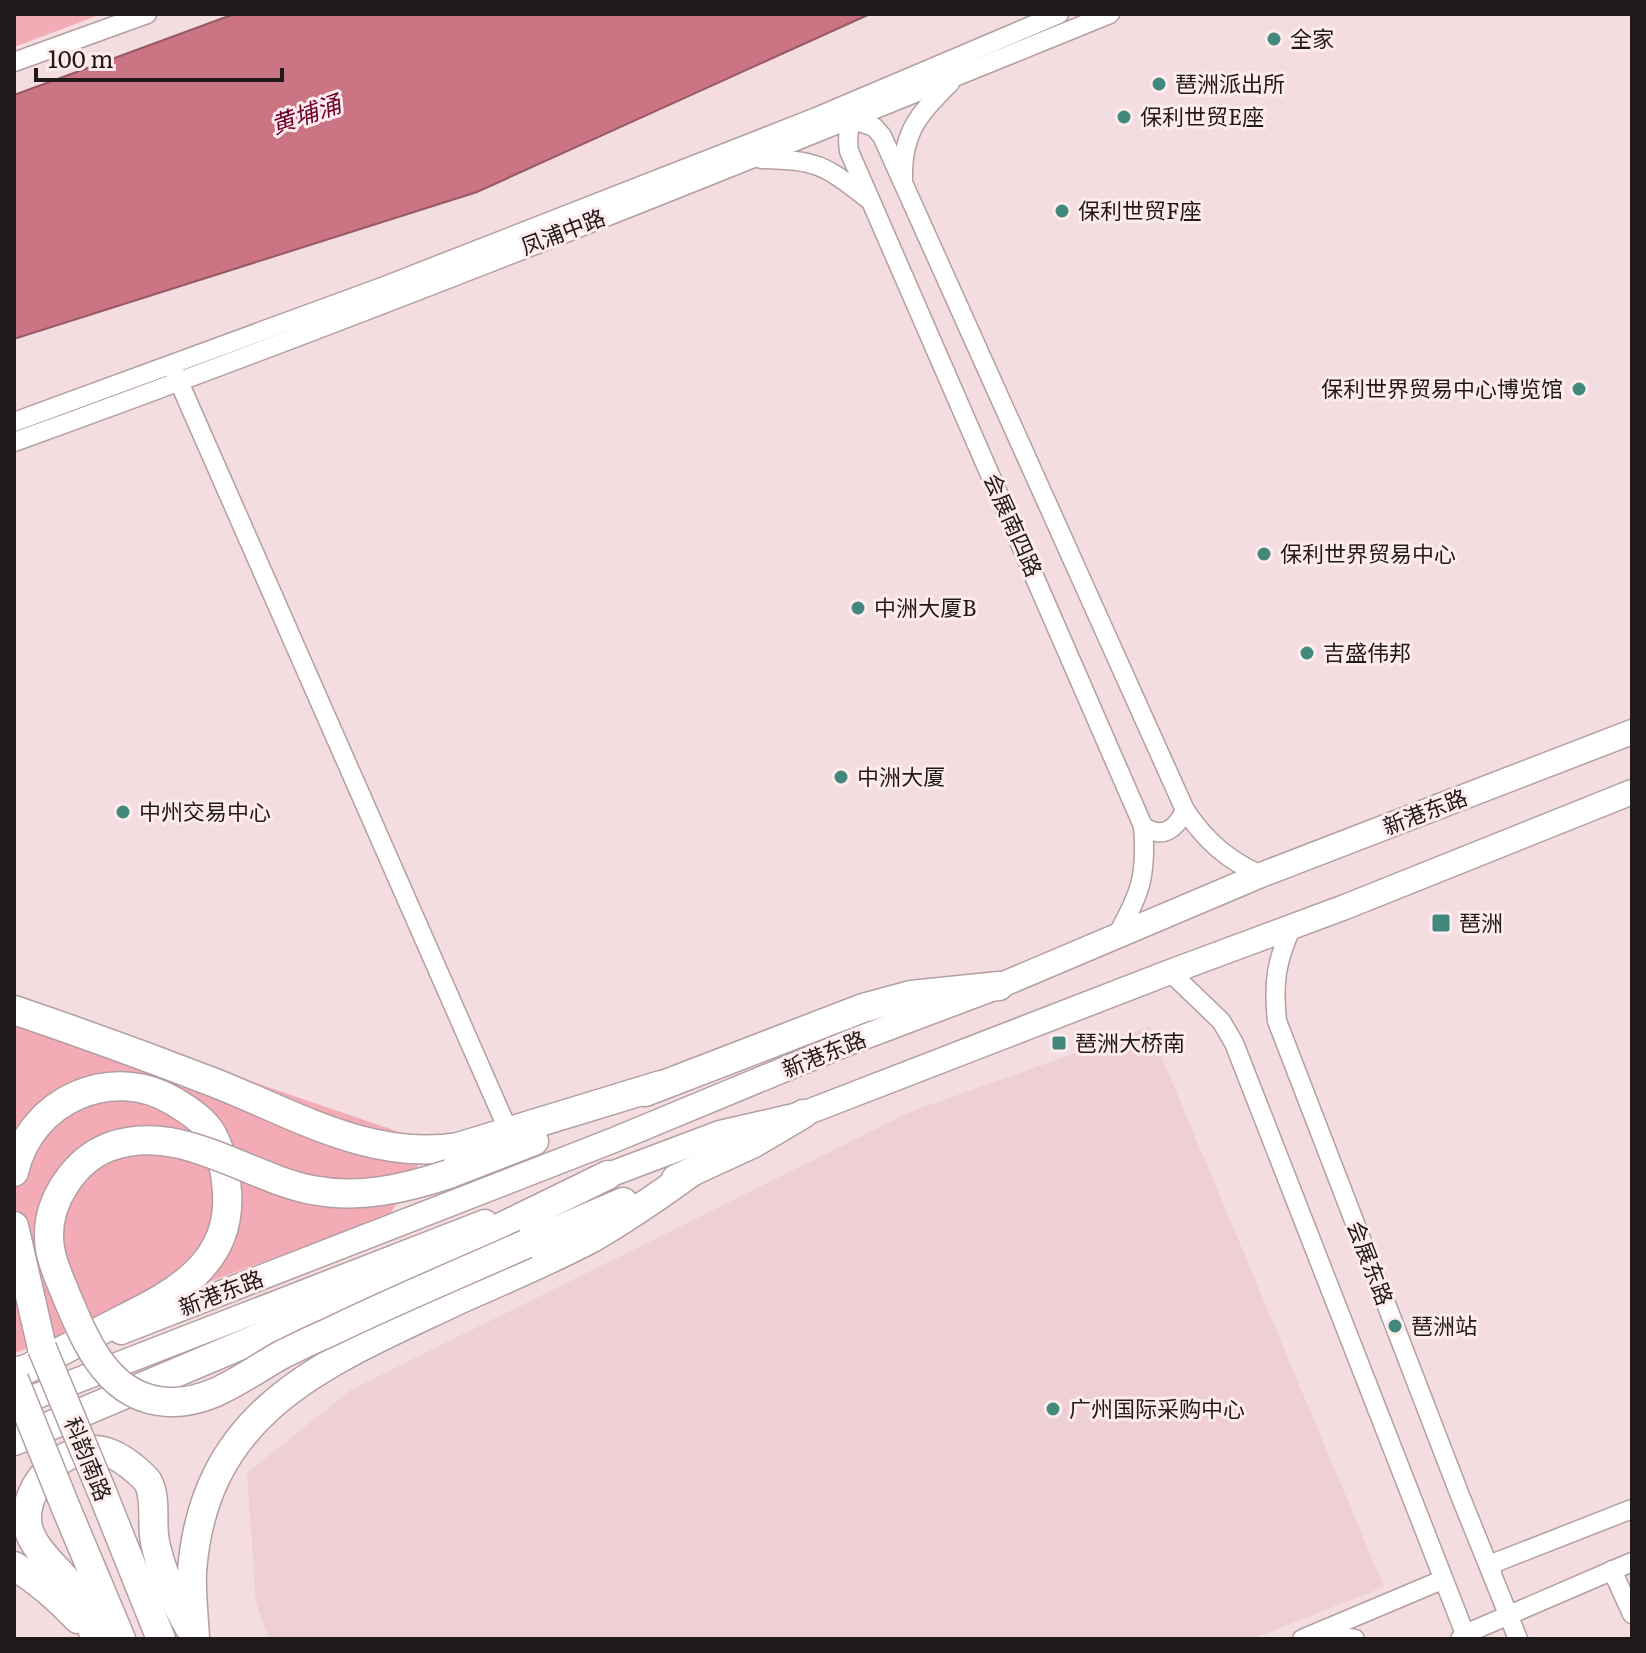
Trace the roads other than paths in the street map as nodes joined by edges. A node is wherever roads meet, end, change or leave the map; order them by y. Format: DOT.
graph roads {
  1 [pos="147,14"];
  2 [pos="1059,14"];
  3 [pos="1110,14"];
  4 [pos="14,62"];
  5 [pos="957,76"];
  6 [pos="882,90"];
  7 [pos="814,118"];
  8 [pos="853,118"];
  9 [pos="750,159"];
  10 [pos="904,185"];
  11 [pos="870,200"];
  12 [pos="172,365"];
  13 [pos="180,383"];
  14 [pos="14,422"];
  15 [pos="14,442"];
  16 [pos="1632,732"];
  17 [pos="1632,792"];
  18 [pos="1185,810"];
  19 [pos="1143,826"];
  20 [pos="1261,875"];
  21 [pos="1292,927"];
  22 [pos="1117,935"];
  23 [pos="1170,972"];
  24 [pos="999,986"];
  25 [pos="14,1010"];
  26 [pos="661,1085"];
  27 [pos="803,1114"];
  28 [pos="509,1132"];
  29 [pos="693,1171"];
  30 [pos="14,1172"];
  31 [pos="608,1175"];
  32 [pos="14,1226"];
  33 [pos="18,1280"];
  34 [pos="22,1368"];
  35 [pos="14,1405"];
  36 [pos="14,1441"];
  37 [pos="1632,1509"];
  38 [pos="1632,1562"];
  39 [pos="1489,1565"];
  40 [pos="14,1566"];
  41 [pos="1612,1570"];
  42 [pos="1442,1580"];
  43 [pos="1632,1614"];
  44 [pos="1509,1616"];
  45 [pos="1464,1637"];
  46 [pos="89,1639"];
  47 [pos="96,1639"];
  48 [pos="121,1639"];
  49 [pos="161,1639"];
  50 [pos="196,1639"];
  51 [pos="1302,1639"];
  52 [pos="1318,1639"];
  53 [pos="1355,1639"];
  54 [pos="1518,1639"];
  1 -- 4 [label="street"];
  2 -- 6 [label="street, 凤浦中路"];
  3 -- 5 [label="street, 凤浦中路"];
  5 -- 8 [label="street, 凤浦中路"];
  5 -- 10 [label="street"];
  6 -- 7 [label="street, 凤浦中路"];
  6 -- 8 [label="street"];
  7 -- 8 [label="street"];
  7 -- 12 [label="street, 凤浦中路"];
  8 -- 9 [label="street, 凤浦中路"];
  8 -- 10 [label="street, 会展南四路"];
  8 -- 11 [label="street, 会展南四路"];
  9 -- 11 [label="street"];
  9 -- 13 [label="street, 凤浦中路"];
  10 -- 18 [label="street, 会展南四路"];
  11 -- 19 [label="street, 会展南四路"];
  12 -- 13 [label="street"];
  12 -- 14 [label="street, 凤浦中路"];
  13 -- 15 [label="street, 凤浦中路"];
  13 -- 28 [label="street"];
  16 -- 20 [label="main road, 新港东路"];
  17 -- 21 [label="main road, 新港东路"];
  18 -- 19 [label="street"];
  18 -- 20 [label="street, 会展南四路"];
  19 -- 22 [label="street, 会展南四路"];
  20 -- 22 [label="main road, 新港东路"];
  21 -- 23 [label="main road, 新港东路"];
  21 -- 39 [label="street, 会展东路"];
  22 -- 24 [label="main road, 新港东路"];
  23 -- 27 [label="main road, 新港东路"];
  23 -- 42 [label="street"];
  24 -- 26 [label="highway"];
  24 -- 34 [label="main road, 新港东路"];
  25 -- 28 [label="highway"];
  26 -- 28 [label="highway"];
  26 -- 29 [label="highway, bridge"];
  27 -- 29 [label="highway"];
  27 -- 31 [label="main road, 新港东路"];
  29 -- 50 [label="highway"];
  30 -- 34 [label="highway"];
  31 -- 35 [label="main road, 新港东路"];
  31 -- 36 [label="highway"];
  32 -- 33 [label="highway"];
  33 -- 34 [label="highway"];
  34 -- 48 [label="highway, 科韵南路, bridge"];
  34 -- 49 [label="highway, 科韵南路, bridge"];
  37 -- 39 [label="street"];
  38 -- 41 [label="street"];
  39 -- 44 [label="street, 会展东路"];
  40 -- 46 [label="highway"];
  41 -- 43 [label="street"];
  41 -- 44 [label="street"];
  42 -- 45 [label="street"];
  42 -- 51 [label="street"];
  44 -- 45 [label="street"];
  44 -- 54 [label="street, 会展东路"];
  47 -- 50 [label="highway"];
  52 -- 53 [label="street"];
}
